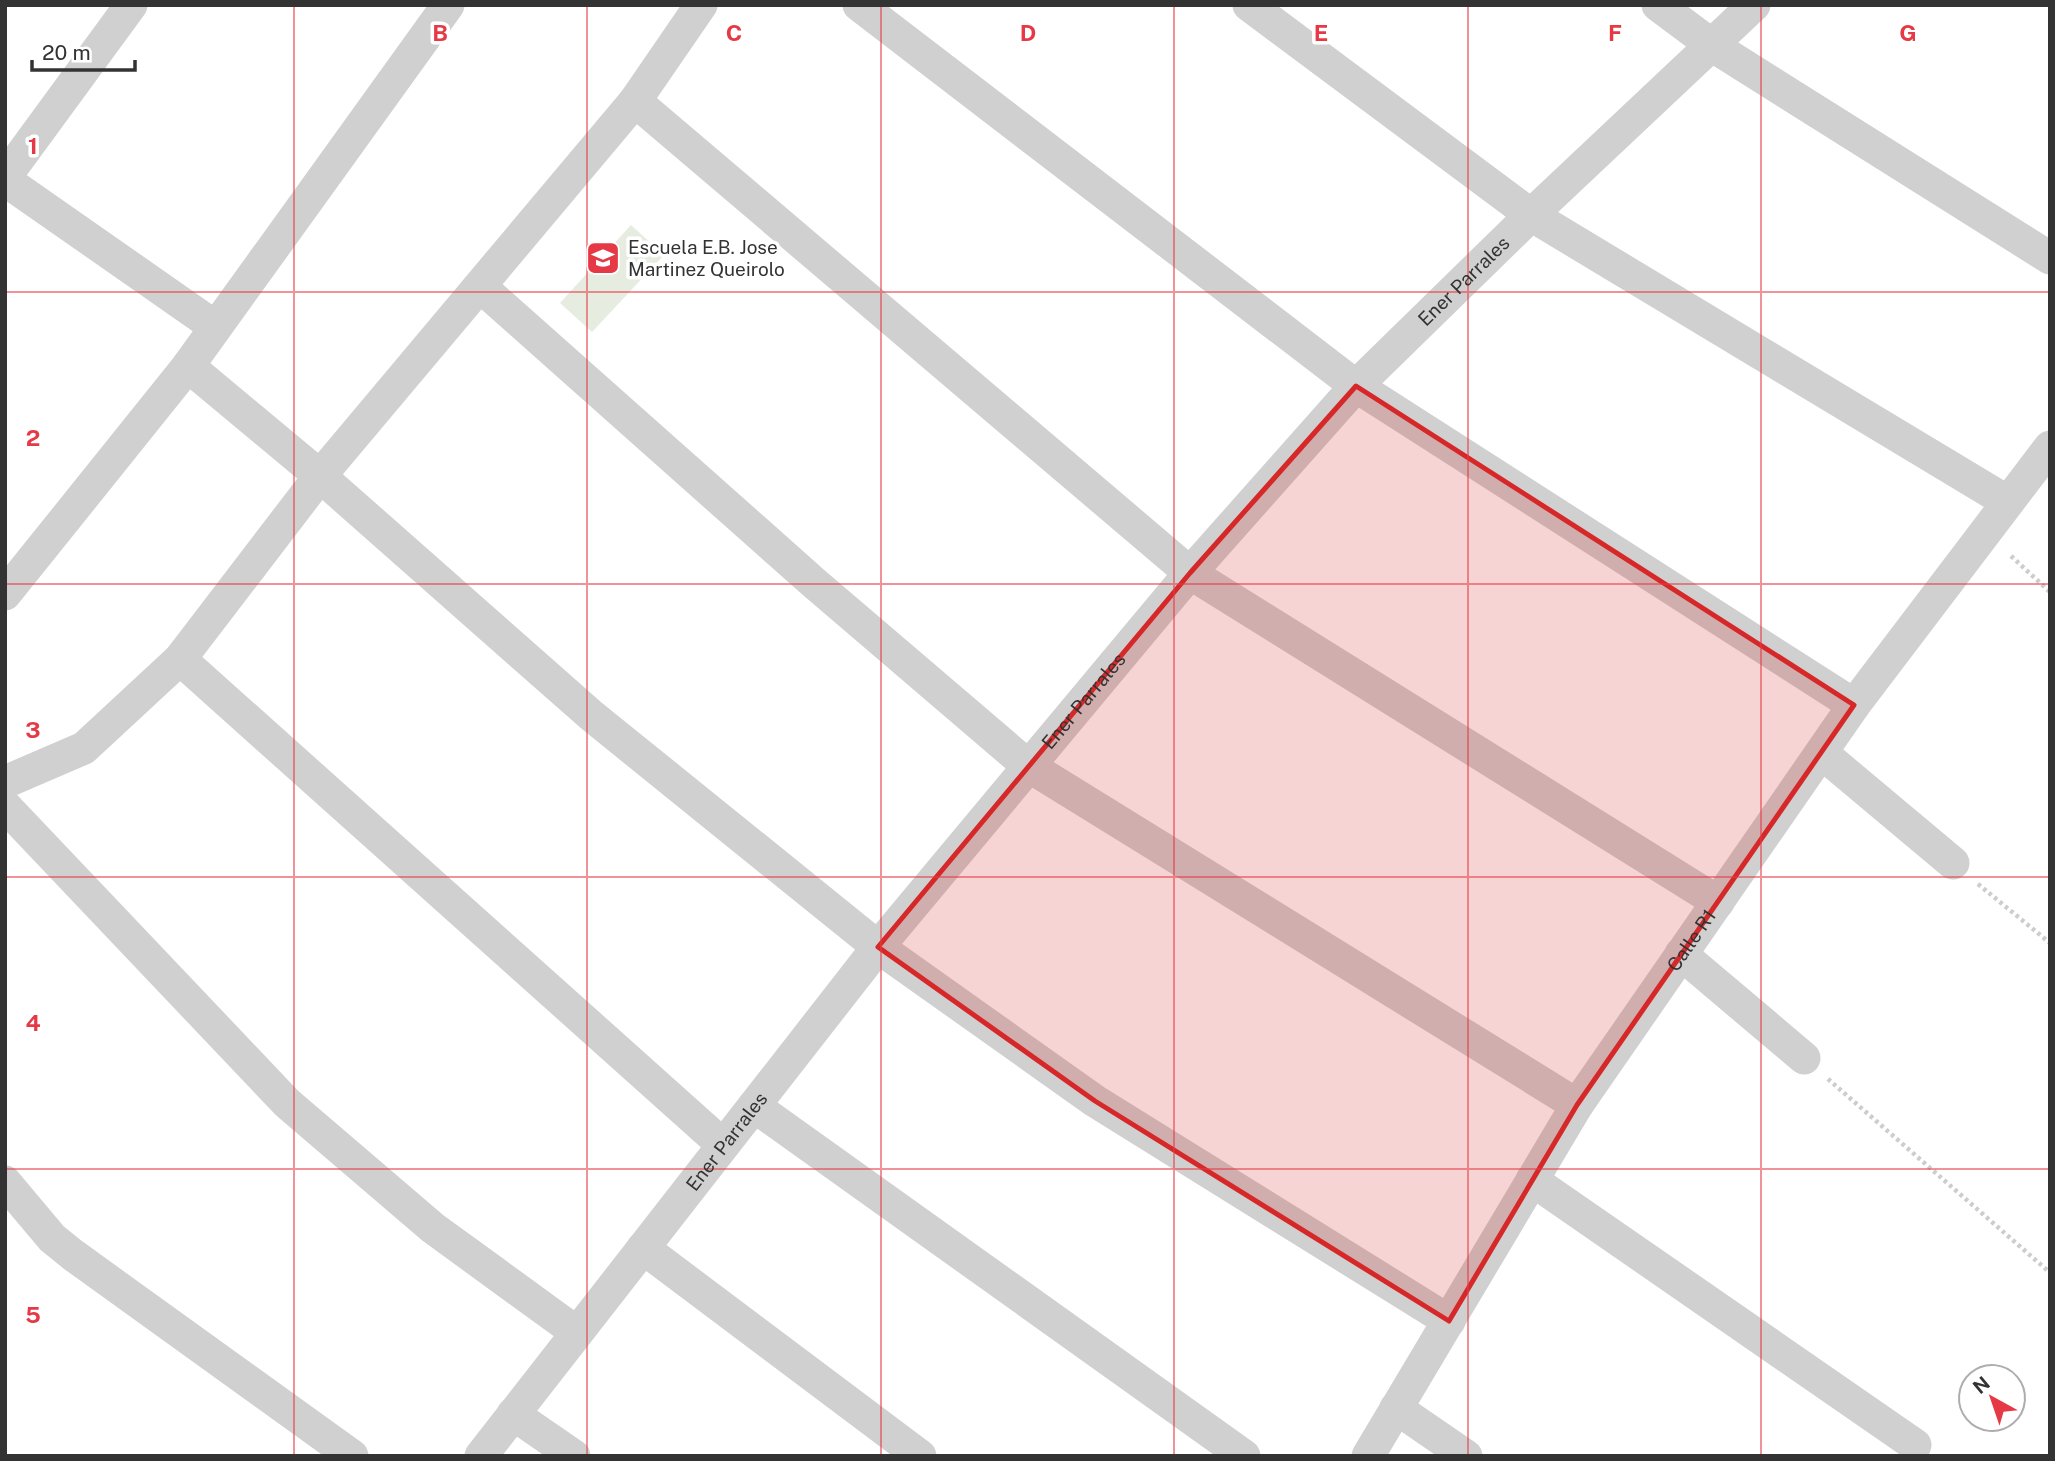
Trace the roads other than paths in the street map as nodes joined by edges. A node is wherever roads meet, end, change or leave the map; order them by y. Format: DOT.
graph roads {
  1 [pos="131,5"];
  2 [pos="448,5"];
  3 [pos="701,5"];
  4 [pos="859,5"];
  5 [pos="1249,5"];
  6 [pos="1658,5"];
  7 [pos="1754,5"];
  8 [pos="1713,46"];
  9 [pos="635,101"];
  10 [pos="5,178"];
  11 [pos="1531,215"];
  12 [pos="2050,258"];
  13 [pos="481,287"];
  14 [pos="214,326"];
  15 [pos="188,366"];
  16 [pos="1356,386"];
  17 [pos="2050,447"];
  18 [pos="320,476"];
  19 [pos="2006,501"];
  20 [pos="1190,573"];
  21 [pos="5,594"];
  22 [pos="180,659"];
  23 [pos="1854,705"];
  24 [pos="1823,754"];
  25 [pos="1027,765"];
  26 [pos="5,782"];
  27 [pos="5,806"];
  28 [pos="1953,863"];
  29 [pos="1718,902"];
  30 [pos="878,947"];
  31 [pos="1681,954"];
  32 [pos="1804,1058"];
  33 [pos="1577,1105"];
  34 [pos="754,1106"];
  35 [pos="723,1145"];
  36 [pos="1532,1180"];
  37 [pos="5,1182"];
  38 [pos="643,1248"];
  39 [pos="1449,1321"];
  40 [pos="576,1332"];
  41 [pos="1396,1408"];
  42 [pos="513,1414"];
  43 [pos="1915,1445"];
  44 [pos="352,1456"];
  45 [pos="481,1456"];
  46 [pos="574,1456"];
  47 [pos="920,1456"];
  48 [pos="1244,1456"];
  49 [pos="1368,1456"];
  50 [pos="1466,1456"];
  1 -- 10 [label="street"];
  2 -- 14 [label="street"];
  3 -- 9 [label="street"];
  4 -- 16 [label="street"];
  5 -- 11 [label="street"];
  6 -- 8 [label="street"];
  7 -- 8 [label="street, Ener Parrales"];
  8 -- 11 [label="street, Ener Parrales"];
  8 -- 12 [label="street"];
  9 -- 13 [label="street"];
  9 -- 20 [label="street"];
  10 -- 14 [label="street"];
  11 -- 16 [label="street, Ener Parrales"];
  11 -- 19 [label="street"];
  13 -- 18 [label="street"];
  13 -- 25 [label="street"];
  14 -- 15 [label="street"];
  15 -- 18 [label="street"];
  15 -- 21 [label="street"];
  16 -- 20 [label="street, Ener Parrales"];
  16 -- 23 [label="street"];
  17 -- 19 [label="street, Calle R1"];
  18 -- 22 [label="street"];
  18 -- 30 [label="street"];
  19 -- 23 [label="street, Calle R1"];
  20 -- 25 [label="street, Ener Parrales"];
  20 -- 29 [label="street"];
  22 -- 26 [label="street"];
  22 -- 35 [label="street"];
  23 -- 24 [label="street, Calle R1"];
  24 -- 28 [label="street"];
  24 -- 29 [label="street, Calle R1"];
  25 -- 30 [label="street, Ener Parrales"];
  25 -- 33 [label="street"];
  27 -- 40 [label="street"];
  29 -- 31 [label="street, Calle R1"];
  30 -- 34 [label="street, Ener Parrales"];
  30 -- 39 [label="street"];
  31 -- 32 [label="street"];
  31 -- 33 [label="street, Calle R1"];
  33 -- 36 [label="street, Calle R1"];
  34 -- 35 [label="street, Ener Parrales"];
  34 -- 48 [label="street"];
  35 -- 38 [label="street, Ener Parrales"];
  36 -- 39 [label="street, Calle R1"];
  36 -- 43 [label="street"];
  37 -- 44 [label="street"];
  38 -- 40 [label="street, Ener Parrales"];
  38 -- 47 [label="street"];
  39 -- 41 [label="street, Calle R1"];
  40 -- 42 [label="street, Ener Parrales"];
  41 -- 49 [label="street, Calle R1"];
  41 -- 50 [label="street"];
  42 -- 45 [label="street, Ener Parrales"];
  42 -- 46 [label="street"];
}
